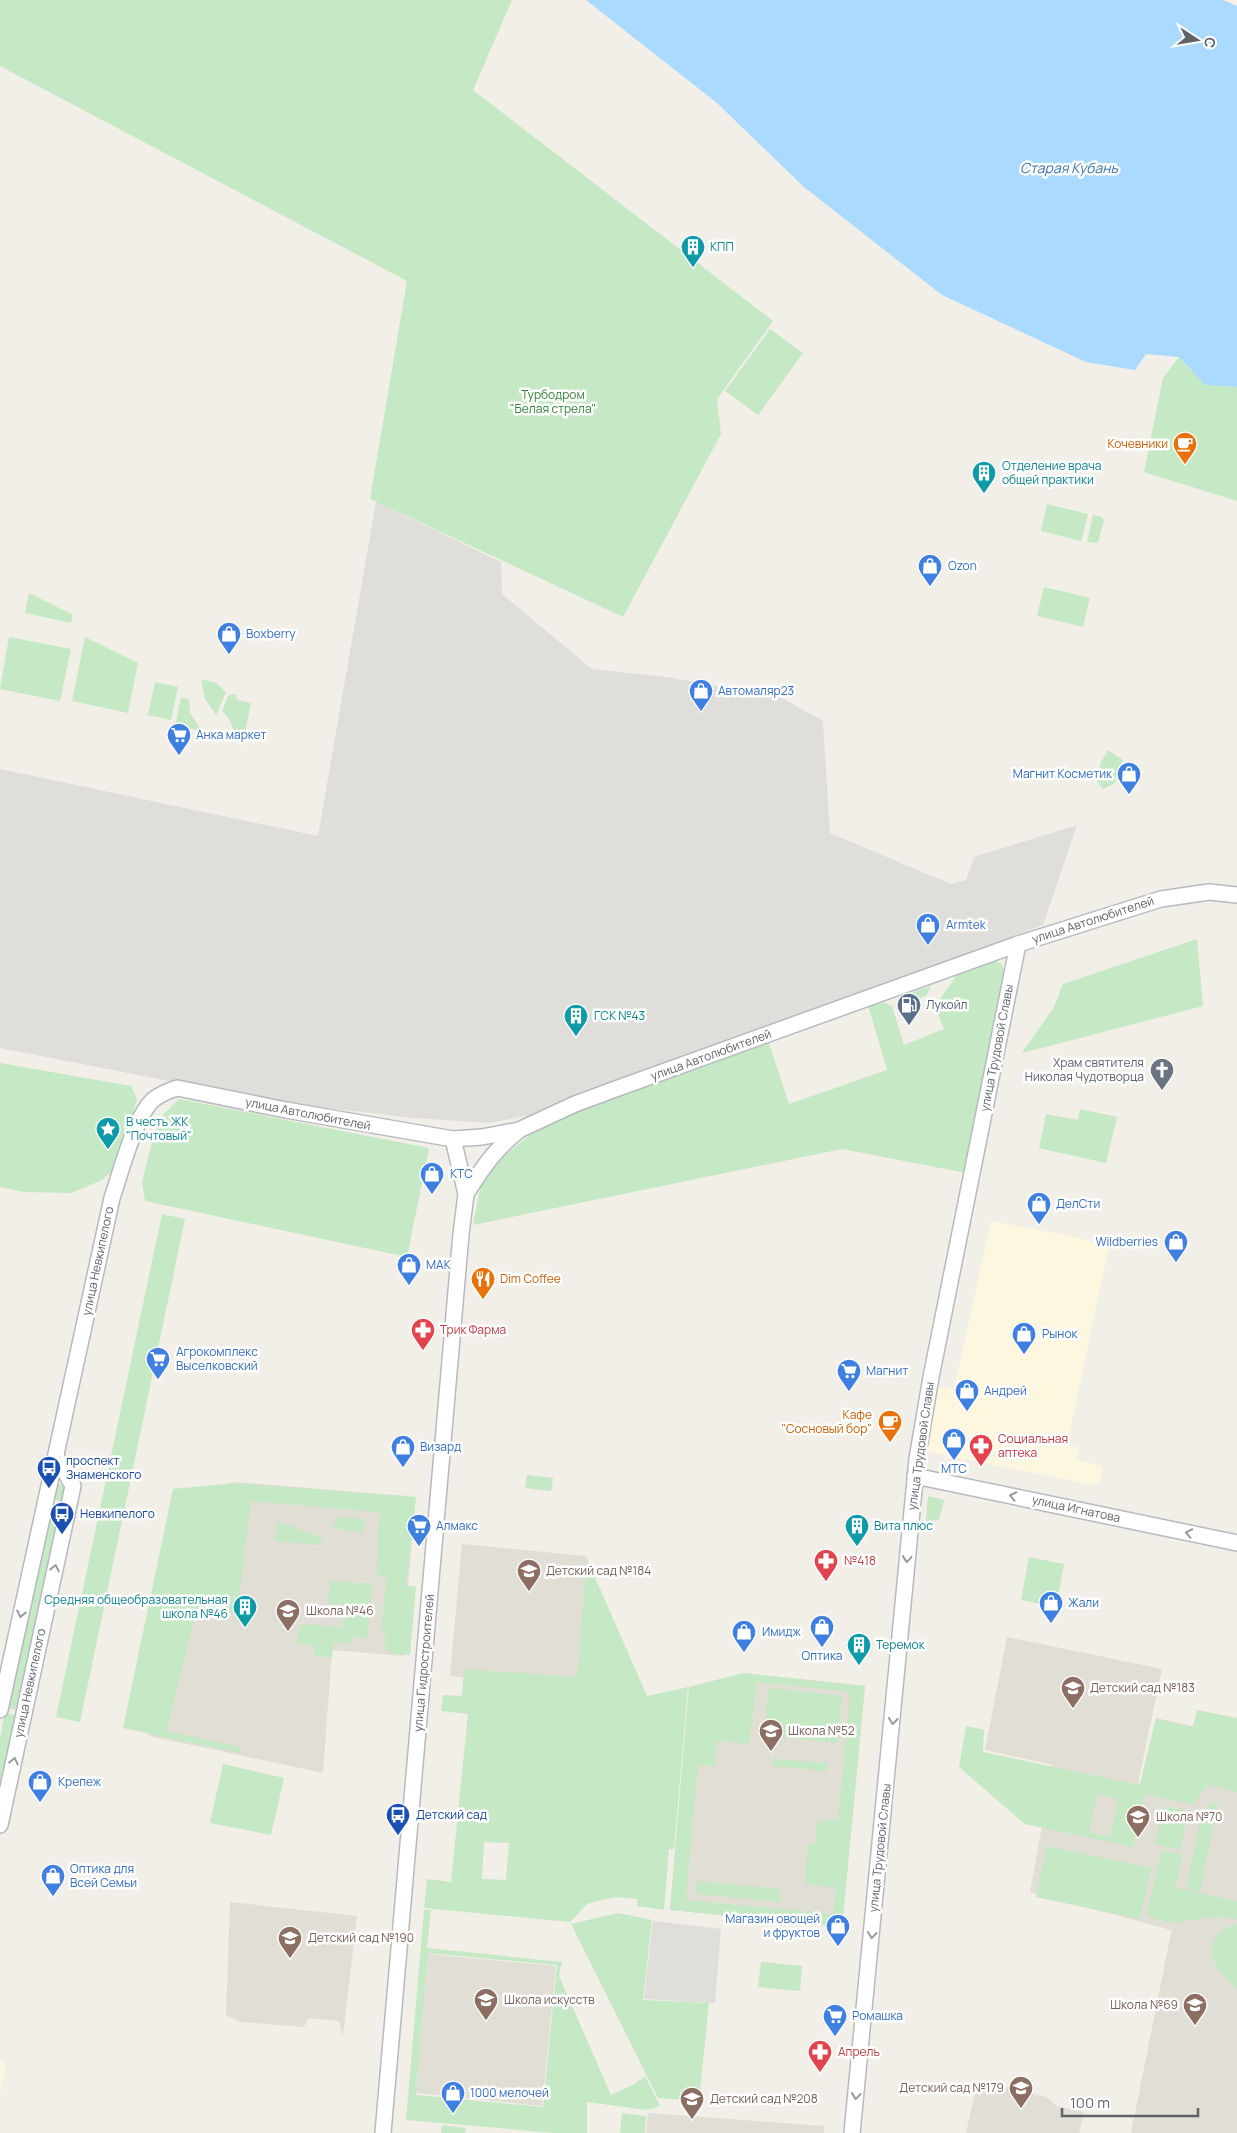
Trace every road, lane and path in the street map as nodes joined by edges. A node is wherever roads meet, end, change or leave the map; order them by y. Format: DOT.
graph roads {
  1 [pos="1237,894"];
  2 [pos="1018,944"];
  3 [pos="177,1088"];
  4 [pos="519,1130"];
  5 [pos="453,1139"];
  6 [pos="466,1194"];
  7 [pos="56,1456"];
  8 [pos="915,1476"];
  9 [pos="45,1507"];
  10 [pos="67,1512"];
  11 [pos="1237,1543"];
  12 [pos="0,1710"];
  13 [pos="0,1826"];
  14 [pos="383,2133"];
  15 [pos="852,2133"];
  1 -- 2 [label="street, улица Автолюбителей"];
  2 -- 4 [label="street, улица Автолюбителей"];
  2 -- 8 [label="street, улица Трудовой Славы"];
  3 -- 5 [label="street, улица Автолюбителей"];
  3 -- 7 [label="street, улица Невкипелого"];
  4 -- 5 [label="street, улица Автолюбителей"];
  4 -- 6 [label="street, улица Гидростроителей"];
  5 -- 6 [label="street, улица Гидростроителей"];
  6 -- 14 [label="street, улица Гидростроителей"];
  7 -- 9 [label="street, улица Невкипелого"];
  7 -- 10 [label="street, улица Невкипелого"];
  11 -- 8 [label="street, улица Игнатова, one-way"];
  8 -- 15 [label="street, улица Трудовой Славы, one-way"];
  9 -- 10 [label="street"];
  9 -- 12 [label="street, улица Невкипелого, one-way"];
  13 -- 10 [label="street, улица Невкипелого, one-way"];
}
